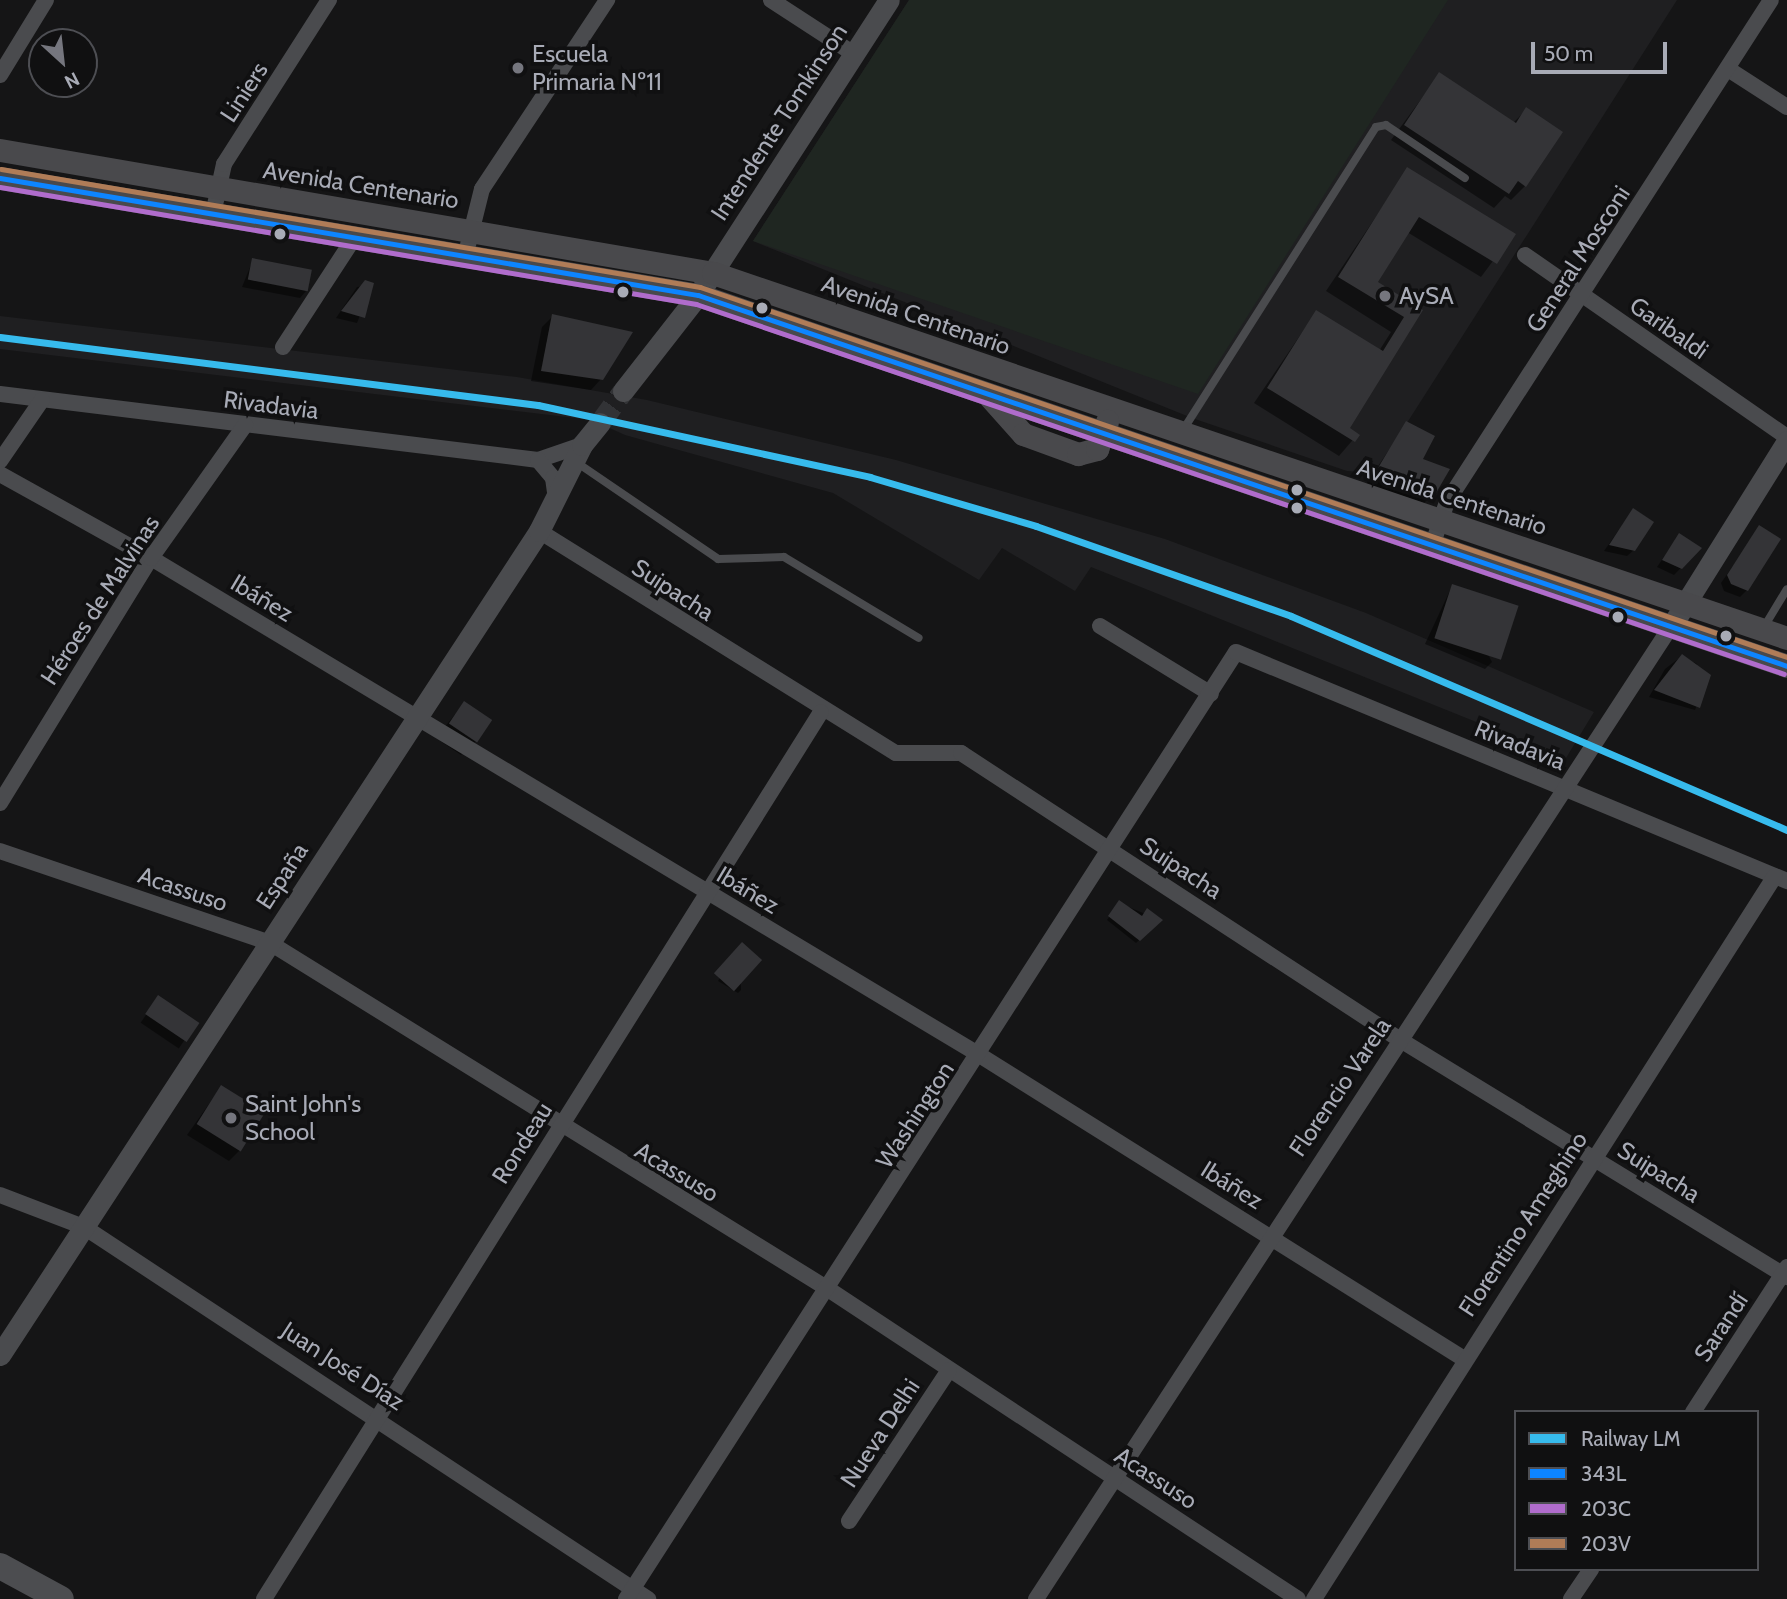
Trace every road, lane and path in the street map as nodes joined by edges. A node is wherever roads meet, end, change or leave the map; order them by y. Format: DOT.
graph roads {
  1 [pos="329,0"];
  2 [pos="607,0"];
  3 [pos="771,0"];
  4 [pos="889,0"];
  5 [pos="1771,0"];
  6 [pos="39,2"];
  7 [pos="854,54"];
  8 [pos="1728,69"];
  9 [pos="0,75"];
  10 [pos="1787,107"];
  11 [pos="0,150"];
  12 [pos="0,178"];
  13 [pos="1465,178"];
  14 [pos="216,189"];
  15 [pos="213,215"];
  16 [pos="469,229"];
  17 [pos="354,238"];
  18 [pos="1525,255"];
  19 [pos="465,257"];
  20 [pos="713,273"];
  21 [pos="698,295"];
  22 [pos="1582,295"];
  23 [pos="283,347"];
  24 [pos="623,391"];
  25 [pos="0,394"];
  26 [pos="42,400"];
  27 [pos="1112,409"];
  28 [pos="600,423"];
  29 [pos="245,425"];
  30 [pos="1182,432"];
  31 [pos="1102,435"];
  32 [pos="1787,439"];
  33 [pos="579,453"];
  34 [pos="538,460"];
  35 [pos="0,461"];
  36 [pos="0,474"];
  37 [pos="555,494"];
  38 [pos="1440,521"];
  39 [pos="539,531"];
  40 [pos="1432,546"];
  41 [pos="152,558"];
  42 [pos="1787,589"];
  43 [pos="1686,604"];
  44 [pos="1672,625"];
  45 [pos="1100,626"];
  46 [pos="1763,629"];
  47 [pos="919,638"];
  48 [pos="1787,638"];
  49 [pos="1236,652"];
  50 [pos="1787,666"];
  51 [pos="1210,694"];
  52 [pos="821,712"];
  53 [pos="416,717"];
  54 [pos="1567,789"];
  55 [pos="0,803"];
  56 [pos="0,851"];
  57 [pos="1113,851"];
  58 [pos="1781,879"];
  59 [pos="707,892"];
  60 [pos="270,943"];
  61 [pos="1402,1041"];
  62 [pos="981,1056"];
  63 [pos="559,1128"];
  64 [pos="1593,1158"];
  65 [pos="0,1195"];
  66 [pos="84,1227"];
  67 [pos="1272,1236"];
  68 [pos="1785,1273"];
  69 [pos="828,1289"];
  70 [pos="0,1355"];
  71 [pos="1464,1359"];
  72 [pos="948,1370"];
  73 [pos="1694,1410"];
  74 [pos="379,1416"];
  75 [pos="1115,1478"];
  76 [pos="849,1521"];
  77 [pos="0,1566"];
  78 [pos="1590,1571"];
  79 [pos="629,1594"];
  80 [pos="61,1599"];
  81 [pos="264,1599"];
  82 [pos="648,1599"];
  83 [pos="1036,1599"];
  84 [pos="1298,1599"];
  85 [pos="1314,1599"];
  86 [pos="1572,1599"];
  1 -- 14 [label="street, Liniers"];
  2 -- 16 [label="street"];
  3 -- 7 [label="street"];
  4 -- 7 [label="street, Intendente Tomkinson"];
  5 -- 8 [label="street, General Mosconi"];
  6 -- 9 [label="street"];
  7 -- 20 [label="street, Intendente Tomkinson"];
  8 -- 10 [label="street"];
  8 -- 22 [label="street, General Mosconi"];
  11 -- 14 [label="main road, Avenida Centenario"];
  12 -- 15 [label="main road"];
  13 -- 30 [label="lane"];
  14 -- 15 [label="street, Liniers"];
  14 -- 16 [label="main road, Avenida Centenario"];
  15 -- 17 [label="main road"];
  16 -- 19 [label="street"];
  16 -- 20 [label="main road, Avenida Centenario"];
  17 -- 19 [label="main road"];
  17 -- 23 [label="street"];
  18 -- 22 [label="street, Garibaldi"];
  19 -- 21 [label="main road"];
  20 -- 21 [label="street"];
  20 -- 27 [label="main road, Avenida Centenario"];
  21 -- 24 [label="street"];
  21 -- 31 [label="main road"];
  22 -- 32 [label="street, Garibaldi"];
  22 -- 38 [label="street, General Mosconi"];
  25 -- 26 [label="street, Rivadavia"];
  26 -- 29 [label="street, Rivadavia"];
  26 -- 35 [label="street"];
  27 -- 30 [label="main road, Avenida Centenario"];
  27 -- 31 [label="main road"];
  28 -- 33 [label="street, España"];
  29 -- 34 [label="street, Rivadavia"];
  29 -- 41 [label="street, Héroes de Malvinas"];
  30 -- 38 [label="main road, Avenida Centenario"];
  31 -- 40 [label="main road, Avenida Centenario"];
  32 -- 43 [label="street, Florencio Varela"];
  33 -- 34 [label="street, Rivadavia"];
  33 -- 37 [label="street, España"];
  33 -- 47 [label="lane"];
  34 -- 37 [label="street"];
  36 -- 41 [label="street, Ibáñez"];
  37 -- 39 [label="street, España"];
  38 -- 40 [label="street, General Mosconi"];
  38 -- 43 [label="main road, Avenida Centenario"];
  39 -- 52 [label="street, Suipacha"];
  39 -- 53 [label="street, España"];
  40 -- 44 [label="main road, Avenida Centenario"];
  41 -- 53 [label="street, Ibáñez"];
  41 -- 55 [label="street, Héroes de Malvinas"];
  42 -- 46 [label="lane"];
  43 -- 44 [label="street, Florencio Varela"];
  43 -- 46 [label="main road, Avenida Centenario"];
  44 -- 50 [label="main road, Avenida Centenario"];
  44 -- 54 [label="street, Florencio Varela"];
  45 -- 51 [label="street"];
  46 -- 48 [label="main road, Avenida Centenario"];
  49 -- 51 [label="street, Washington"];
  49 -- 54 [label="street, Rivadavia"];
  51 -- 57 [label="street, Washington"];
  52 -- 57 [label="street, Suipacha"];
  52 -- 59 [label="street, Rondeau"];
  53 -- 59 [label="street, Ibáñez"];
  53 -- 60 [label="street, España"];
  54 -- 58 [label="street, Rivadavia"];
  54 -- 61 [label="street, Florencio Varela"];
  56 -- 60 [label="street, Acassuso"];
  57 -- 61 [label="street, Suipacha"];
  57 -- 62 [label="street, Washington"];
  58 -- 64 [label="street, Florentino Ameghino"];
  59 -- 62 [label="street, Ibáñez"];
  59 -- 63 [label="street, Rondeau"];
  60 -- 63 [label="street, Acassuso"];
  60 -- 66 [label="street, España"];
  61 -- 64 [label="street, Suipacha"];
  61 -- 67 [label="street, Florencio Varela"];
  62 -- 67 [label="street, Ibáñez"];
  62 -- 69 [label="street, Washington"];
  63 -- 69 [label="street, Acassuso"];
  63 -- 74 [label="street, Rondeau"];
  64 -- 68 [label="street, Suipacha"];
  64 -- 71 [label="street, Florentino Ameghino"];
  65 -- 66 [label="street, Juan José Díaz"];
  66 -- 70 [label="street, España"];
  66 -- 74 [label="street, Juan José Díaz"];
  67 -- 71 [label="street, Ibáñez"];
  67 -- 75 [label="street, Florencio Varela"];
  68 -- 73 [label="street, Sarandí"];
  69 -- 72 [label="street, Acassuso"];
  69 -- 79 [label="street, Washington"];
  71 -- 85 [label="street, Florentino Ameghino"];
  72 -- 75 [label="street, Acassuso"];
  72 -- 76 [label="street, Nueva Delhi"];
  74 -- 79 [label="street, Juan José Díaz"];
  74 -- 81 [label="street, Rondeau"];
  75 -- 83 [label="street, Florencio Varela"];
  75 -- 84 [label="street, Acassuso"];
  77 -- 80 [label="main road"];
  78 -- 86 [label="street"];
  79 -- 82 [label="street, Juan José Díaz"];
}
